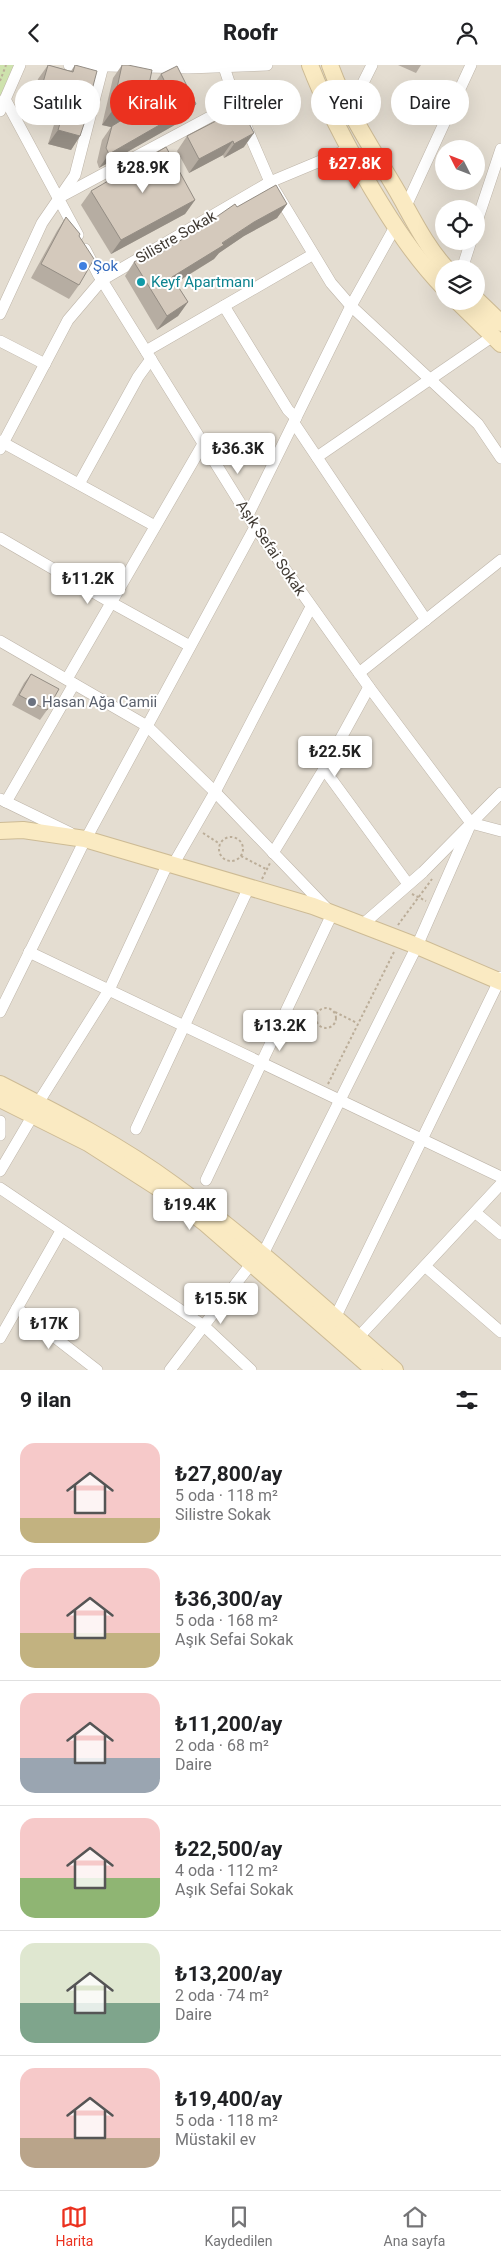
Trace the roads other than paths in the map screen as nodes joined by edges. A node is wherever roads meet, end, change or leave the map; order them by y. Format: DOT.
graph roads {
  1 [pos="20,65"];
  2 [pos="69,65"];
  3 [pos="267,65"];
  4 [pos="310,65"];
  5 [pos="330,65"];
  6 [pos="372,65"];
  7 [pos="471,65"];
  8 [pos="103,66"];
  9 [pos="224,67"];
  10 [pos="228,80"];
  11 [pos="337,80"];
  12 [pos="364,80"];
  13 [pos="5,99"];
  14 [pos="0,111"];
  15 [pos="205,120"];
  16 [pos="245,125"];
  17 [pos="359,125"];
  18 [pos="349,149"];
  19 [pos="501,149"];
  20 [pos="270,182"];
  21 [pos="58,198"];
  22 [pos="484,200"];
  23 [pos="406,206"];
  24 [pos="395,227"];
  25 [pos="312,255"];
  26 [pos="440,260"];
  27 [pos="435,278"];
  28 [pos="102,280"];
  29 [pos="224,306"];
  30 [pos="351,306"];
  31 [pos="468,310"];
  32 [pos="483,310"];
  33 [pos="0,314"];
  34 [pos="498,334"];
  35 [pos="0,341"];
  36 [pos="149,355"];
  37 [pos="45,364"];
  38 [pos="431,380"];
  39 [pos="295,420"];
  40 [pos="1,444"];
  41 [pos="204,444"];
  42 [pos="317,457"];
  43 [pos="501,458"];
  44 [pos="79,484"];
  45 [pos="248,515"];
  46 [pos="155,526"];
  47 [pos="255,527"];
  48 [pos="0,538"];
  49 [pos="501,561"];
  50 [pos="112,603"];
  51 [pos="311,607"];
  52 [pos="426,619"];
  53 [pos="0,641"];
  54 [pos="190,646"];
  55 [pos="359,673"];
  56 [pos="70,682"];
  57 [pos="369,687"];
  58 [pos="147,726"];
  59 [pos="324,769"];
  60 [pos="215,792"];
  61 [pos="501,793"];
  62 [pos="3,801"];
  63 [pos="471,823"];
  64 [pos="0,831"];
  65 [pos="501,831"];
  66 [pos="82,839"];
  67 [pos="274,854"];
  68 [pos="170,864"];
  69 [pos="408,885"];
  70 [pos="253,889"];
  71 [pos="332,914"];
  72 [pos="362,925"];
  73 [pos="417,946"];
  74 [pos="29,952"];
  75 [pos="501,980"];
  76 [pos="109,990"];
  77 [pos="0,1012"];
  78 [pos="185,1027"];
  79 [pos="261,1063"];
  80 [pos="0,1083"];
  81 [pos="0,1099"];
  82 [pos="340,1101"];
  83 [pos="37,1107"];
  84 [pos="0,1121"];
  85 [pos="136,1129"];
  86 [pos="0,1135"];
  87 [pos="422,1139"];
  88 [pos="0,1171"];
  89 [pos="501,1177"];
  90 [pos="206,1180"];
  91 [pos="501,1185"];
  92 [pos="0,1188"];
  93 [pos="476,1213"];
  94 [pos="61,1231"];
  95 [pos="501,1234"];
  96 [pos="257,1260"];
  97 [pos="426,1267"];
  98 [pos="17,1309"];
  99 [pos="335,1318"];
  100 [pos="204,1326"];
  101 [pos="501,1332"];
  102 [pos="0,1338"];
  103 [pos="353,1343"];
  104 [pos="97,1370"];
  105 [pos="170,1370"];
  106 [pos="251,1370"];
  107 [pos="374,1370"];
  108 [pos="395,1370"];
  1 -- 13 [label="street"];
  2 -- 8 [label="street"];
  3 -- 9 [label="street"];
  4 -- 18 [label="street"];
  5 -- 11 [label="street"];
  6 -- 12 [label="street"];
  7 -- 23 [label="street"];
  8 -- 9 [label="street"];
  8 -- 21 [label="street"];
  9 -- 10 [label="street"];
  13 -- 14 [label="street"];
  13 -- 21 [label="street, Aşık Sefai Sokak"];
  15 -- 21 [label="street"];
  16 -- 20 [label="street"];
  17 -- 23 [label="street"];
  18 -- 20 [label="street, Silistre Sokak"];
  18 -- 24 [label="street"];
  19 -- 22 [label="street"];
  20 -- 25 [label="street"];
  20 -- 28 [label="street, Silistre Sokak"];
  21 -- 28 [label="street, Aşık Sefai Sokak"];
  21 -- 33 [label="street"];
  23 -- 26 [label="street"];
  24 -- 27 [label="street"];
  24 -- 30 [label="street"];
  25 -- 29 [label="street"];
  25 -- 30 [label="street"];
  28 -- 36 [label="street, Aşık Sefai Sokak"];
  28 -- 37 [label="street, Silistre Sokak"];
  29 -- 36 [label="street"];
  29 -- 39 [label="street"];
  30 -- 38 [label="street"];
  30 -- 39 [label="street"];
  31 -- 34 [label="street"];
  32 -- 34 [label="street"];
  34 -- 38 [label="street"];
  35 -- 37 [label="street"];
  36 -- 41 [label="street, Aşık Sefai Sokak"];
  36 -- 44 [label="street"];
  37 -- 40 [label="street, Silistre Sokak"];
  38 -- 42 [label="street"];
  38 -- 43 [label="street"];
  39 -- 42 [label="street"];
  39 -- 45 [label="street"];
  40 -- 44 [label="street"];
  41 -- 45 [label="street, Aşık Sefai Sokak"];
  41 -- 46 [label="street"];
  42 -- 52 [label="street"];
  44 -- 46 [label="street"];
  45 -- 47 [label="street, Aşık Sefai Sokak"];
  46 -- 50 [label="street"];
  47 -- 51 [label="street, Aşık Sefai Sokak"];
  47 -- 54 [label="street"];
  48 -- 50 [label="street"];
  49 -- 52 [label="street"];
  50 -- 54 [label="street"];
  50 -- 56 [label="street"];
  51 -- 55 [label="street, Aşık Sefai Sokak"];
  51 -- 60 [label="street"];
  52 -- 55 [label="street"];
  53 -- 56 [label="street"];
  54 -- 58 [label="street"];
  55 -- 57 [label="street, Aşık Sefai Sokak"];
  56 -- 58 [label="street"];
  56 -- 62 [label="street"];
  57 -- 59 [label="street"];
  57 -- 63 [label="street, Aşık Sefai Sokak"];
  58 -- 60 [label="street"];
  58 -- 66 [label="street"];
  59 -- 67 [label="street"];
  59 -- 69 [label="street"];
  60 -- 67 [label="street"];
  60 -- 68 [label="street"];
  61 -- 63 [label="street"];
  62 -- 66 [label="street"];
  63 -- 65 [label="street"];
  63 -- 69 [label="street"];
  63 -- 73 [label="street"];
  64 -- 66 [label="street"];
  66 -- 68 [label="street"];
  66 -- 74 [label="street"];
  67 -- 71 [label="street"];
  68 -- 70 [label="street"];
  68 -- 76 [label="street"];
  69 -- 72 [label="street"];
  70 -- 71 [label="street"];
  70 -- 78 [label="street"];
  71 -- 72 [label="street"];
  71 -- 79 [label="street"];
  72 -- 73 [label="street"];
  73 -- 75 [label="street"];
  73 -- 82 [label="street"];
  74 -- 76 [label="street"];
  74 -- 77 [label="street"];
  75 -- 87 [label="street"];
  76 -- 78 [label="street"];
  76 -- 83 [label="street"];
  78 -- 79 [label="street"];
  78 -- 85 [label="street"];
  79 -- 82 [label="street"];
  79 -- 90 [label="street"];
  80 -- 83 [label="street"];
  81 -- 83 [label="street"];
  82 -- 87 [label="street"];
  82 -- 96 [label="street"];
  83 -- 88 [label="street"];
  83 -- 96 [label="street"];
  84 -- 86 [label="street"];
  87 -- 89 [label="street"];
  87 -- 99 [label="street"];
  91 -- 93 [label="street"];
  92 -- 94 [label="street"];
  93 -- 95 [label="street"];
  93 -- 97 [label="street"];
  94 -- 98 [label="street"];
  94 -- 100 [label="street"];
  96 -- 99 [label="street"];
  96 -- 100 [label="street"];
  96 -- 103 [label="street"];
  97 -- 101 [label="street"];
  97 -- 103 [label="street"];
  98 -- 102 [label="street"];
  98 -- 104 [label="street"];
  99 -- 103 [label="street"];
  100 -- 105 [label="street"];
  100 -- 106 [label="street"];
  103 -- 107 [label="street"];
  103 -- 108 [label="street"];
}
